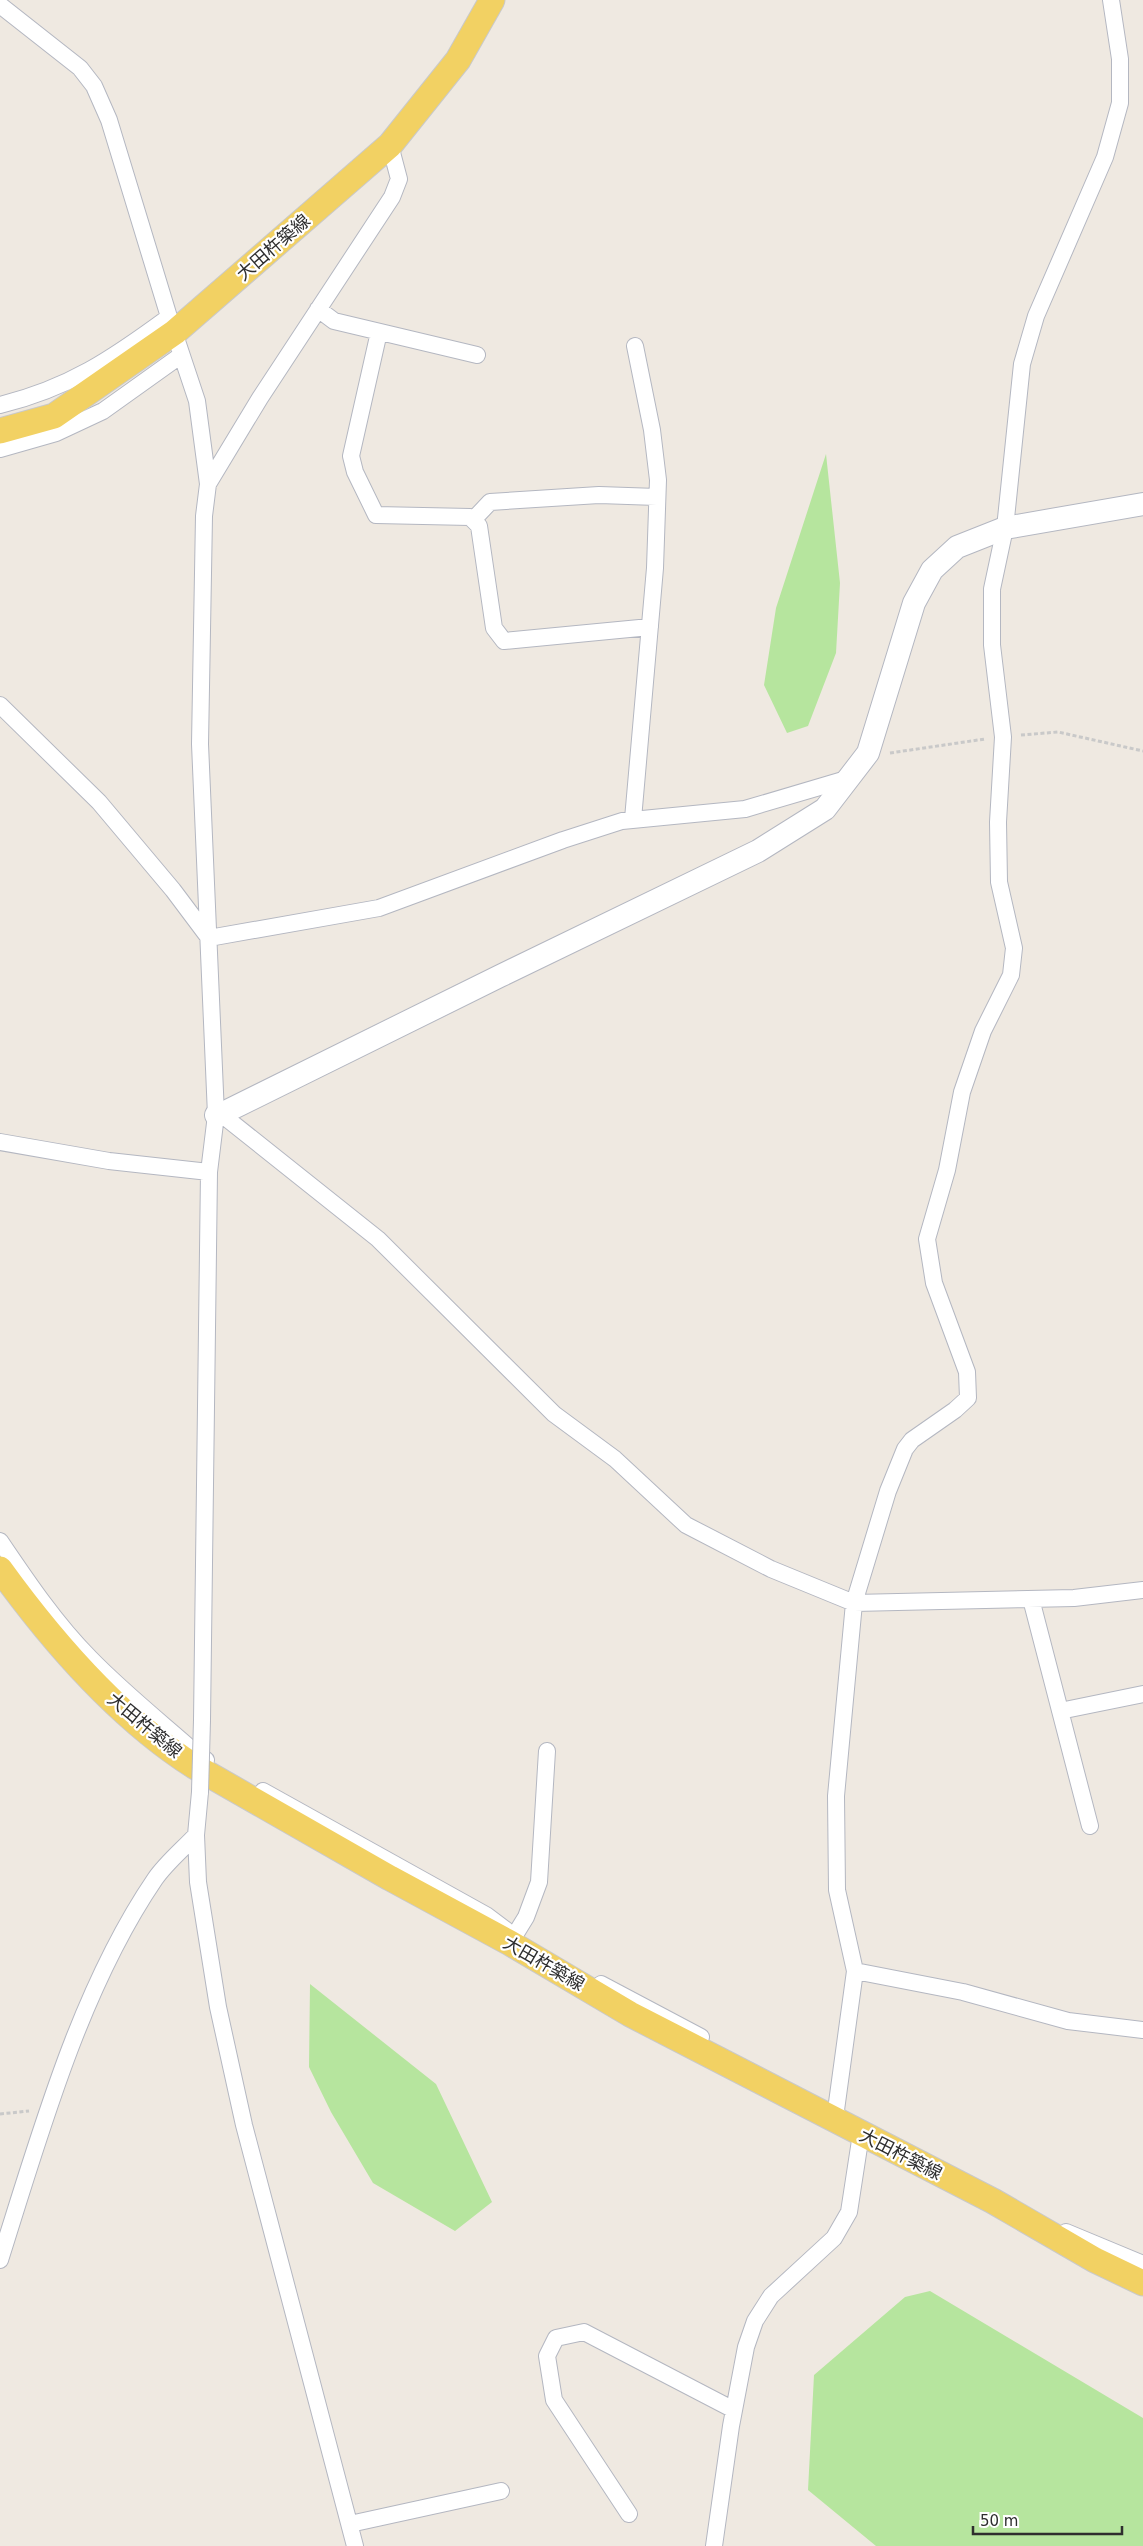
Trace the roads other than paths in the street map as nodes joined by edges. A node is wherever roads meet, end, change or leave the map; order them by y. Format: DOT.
graph roads {
  1 [pos="492,0"];
  2 [pos="1111,0"];
  3 [pos="0,5"];
  4 [pos="390,144"];
  5 [pos="318,309"];
  6 [pos="172,325"];
  7 [pos="379,332"];
  8 [pos="635,346"];
  9 [pos="477,355"];
  10 [pos="180,356"];
  11 [pos="0,405"];
  12 [pos="0,431"];
  13 [pos="0,449"];
  14 [pos="208,484"];
  15 [pos="657,497"];
  16 [pos="1141,509"];
  17 [pos="473,520"];
  18 [pos="1005,528"];
  19 [pos="650,627"];
  20 [pos="0,705"];
  21 [pos="850,778"];
  22 [pos="633,819"];
  23 [pos="209,938"];
  24 [pos="218,1115"];
  25 [pos="0,1142"];
  26 [pos="209,1172"];
  27 [pos="0,1541"];
  28 [pos="0,1569"];
  29 [pos="1143,1590"];
  30 [pos="1031,1599"];
  31 [pos="854,1603"];
  32 [pos="1143,1694"];
  33 [pos="1060,1711"];
  34 [pos="547,1752"];
  35 [pos="1090,1826"];
  36 [pos="196,1835"];
  37 [pos="512,1940"];
  38 [pos="855,1971"];
  39 [pos="1143,2030"];
  40 [pos="838,2116"];
  41 [pos="861,2134"];
  42 [pos="0,2260"];
  43 [pos="1143,2264"];
  44 [pos="1143,2283"];
  45 [pos="734,2410"];
  46 [pos="501,2491"];
  47 [pos="629,2514"];
  48 [pos="350,2524"];
  49 [pos="355,2546"];
  50 [pos="714,2546"];
  1 -- 4 [label="main road, 大田杵築線"];
  2 -- 18 [label="street"];
  3 -- 6 [label="street"];
  4 -- 5 [label="street"];
  4 -- 6 [label="main road, 大田杵築線"];
  5 -- 7 [label="street"];
  5 -- 14 [label="street"];
  6 -- 10 [label="street"];
  6 -- 11 [label="street"];
  6 -- 12 [label="main road, 大田杵築線"];
  7 -- 9 [label="street"];
  7 -- 17 [label="street"];
  8 -- 15 [label="street"];
  10 -- 13 [label="street"];
  10 -- 14 [label="street"];
  14 -- 23 [label="street"];
  15 -- 17 [label="street"];
  15 -- 19 [label="street"];
  16 -- 18 [label="street"];
  17 -- 19 [label="street"];
  18 -- 21 [label="street"];
  18 -- 31 [label="street"];
  19 -- 22 [label="street"];
  20 -- 23 [label="street"];
  21 -- 22 [label="street"];
  21 -- 24 [label="street"];
  22 -- 23 [label="street"];
  23 -- 24 [label="street"];
  24 -- 26 [label="street"];
  24 -- 31 [label="street"];
  25 -- 26 [label="street"];
  26 -- 36 [label="street, bridge"];
  27 -- 37 [label="street"];
  28 -- 37 [label="main road, 大田杵築線"];
  29 -- 30 [label="street"];
  30 -- 31 [label="street"];
  30 -- 33 [label="street"];
  31 -- 38 [label="street"];
  32 -- 33 [label="street"];
  33 -- 35 [label="street"];
  34 -- 37 [label="street"];
  36 -- 42 [label="street"];
  36 -- 48 [label="street"];
  37 -- 40 [label="main road, 大田杵築線"];
  38 -- 39 [label="street"];
  38 -- 40 [label="street"];
  40 -- 41 [label="main road, 大田杵築線"];
  40 -- 43 [label="street"];
  41 -- 44 [label="main road, 大田杵築線"];
  41 -- 45 [label="street"];
  45 -- 47 [label="street"];
  45 -- 50 [label="street"];
  46 -- 48 [label="street"];
  48 -- 49 [label="street"];
}
